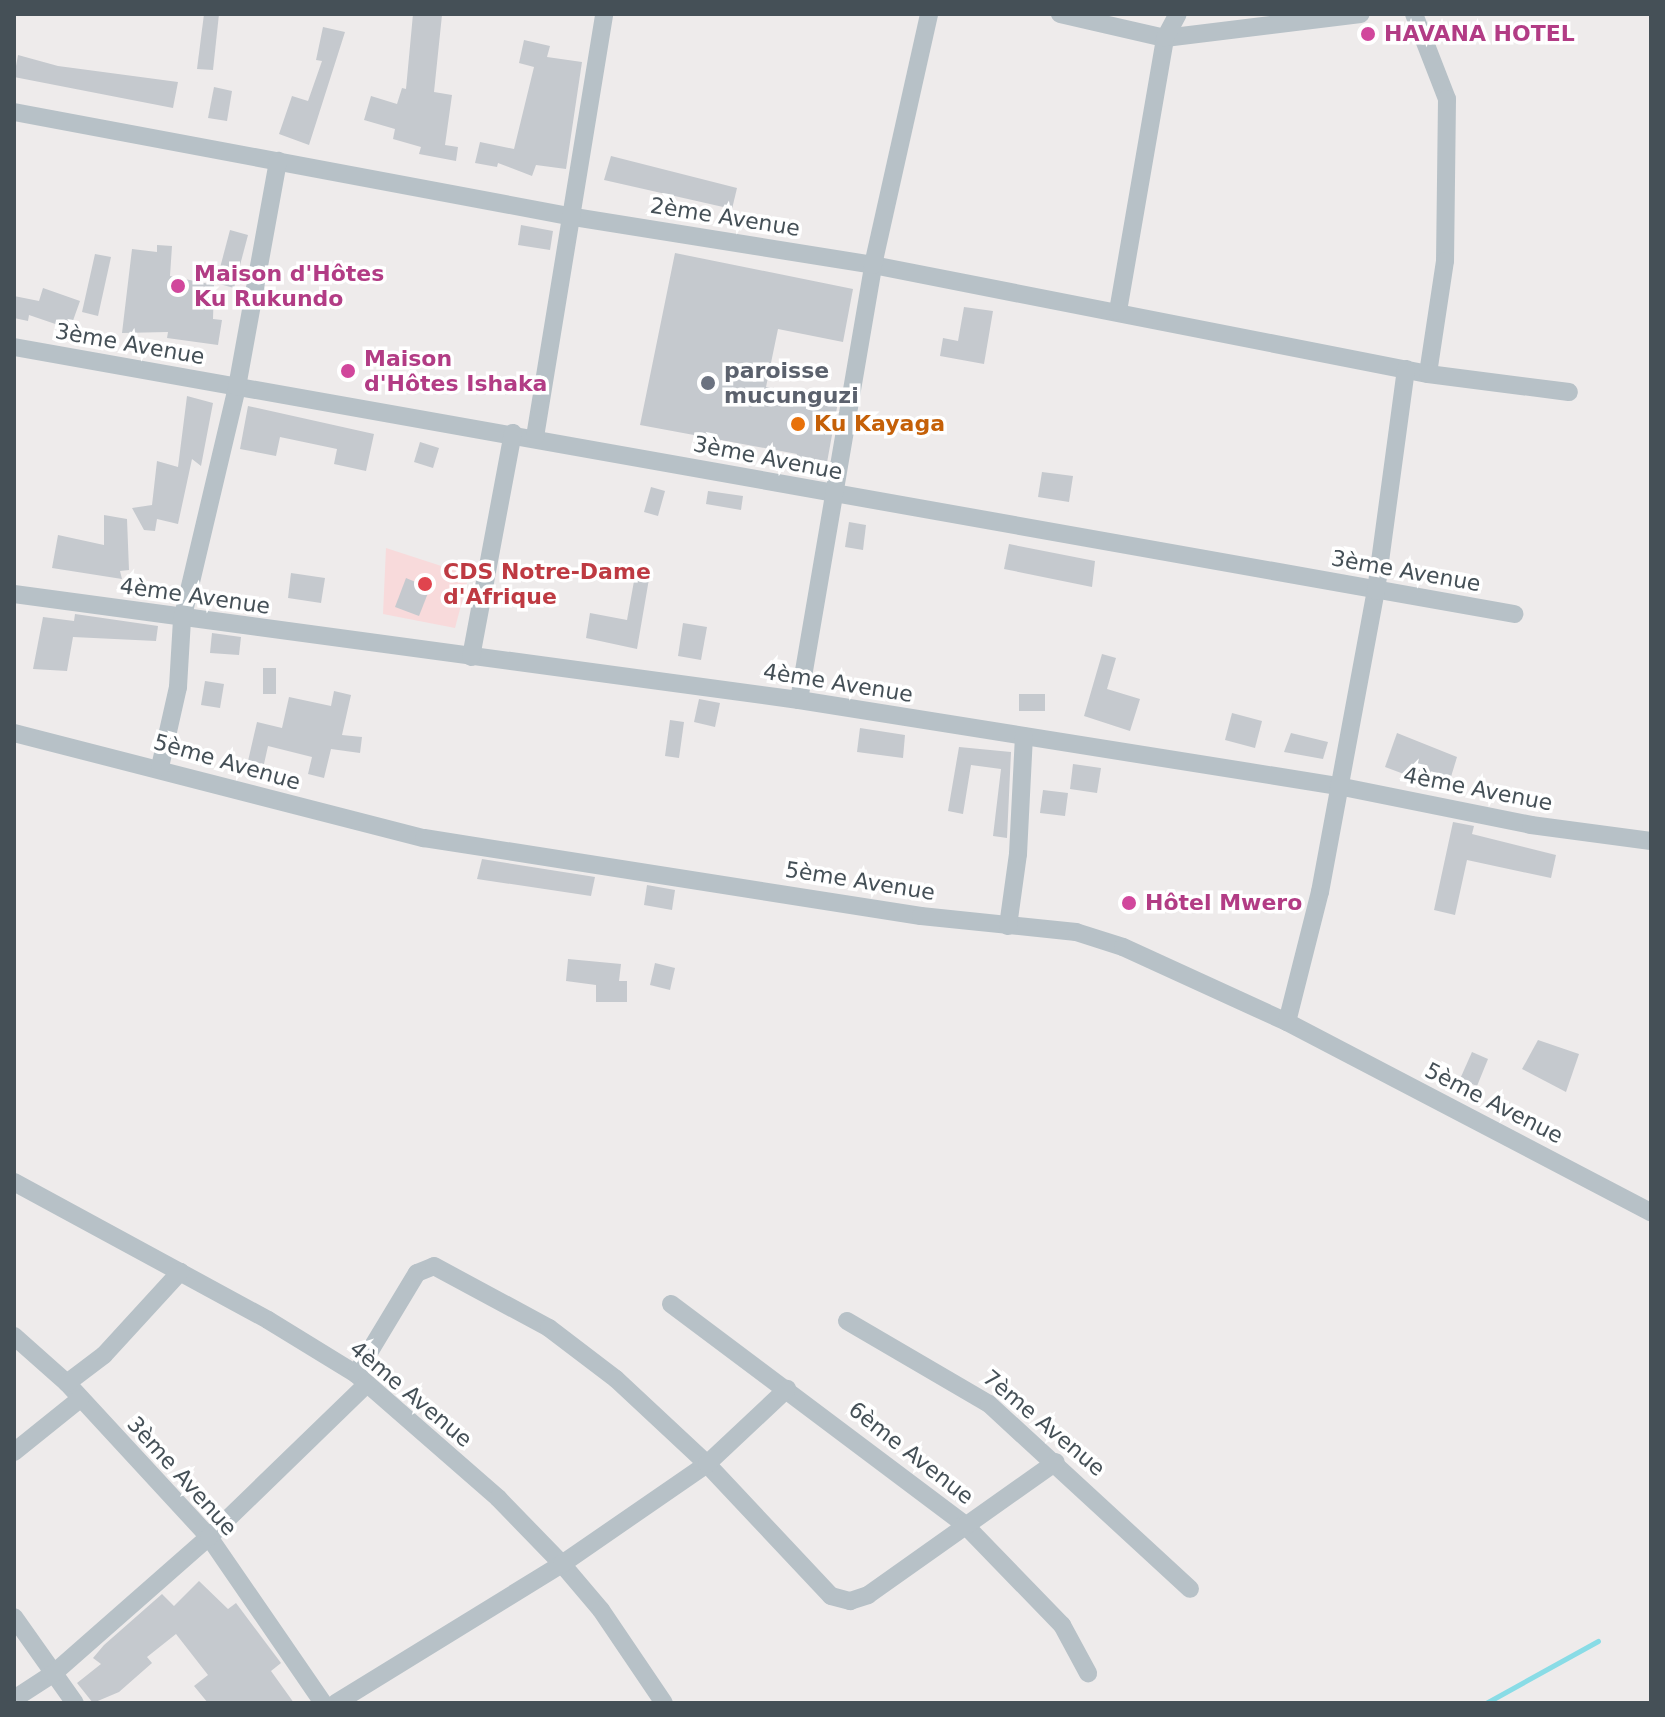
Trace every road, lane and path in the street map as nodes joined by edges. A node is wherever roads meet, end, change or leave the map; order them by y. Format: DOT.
graph roads {
  1 [pos="604,14"];
  2 [pos="929,14"];
  3 [pos="1060,14"];
  4 [pos="1178,14"];
  5 [pos="1361,14"];
  6 [pos="1414,14"];
  7 [pos="1165,38"];
  8 [pos="14,112"];
  9 [pos="278,161"];
  10 [pos="574,217"];
  11 [pos="873,265"];
  12 [pos="1118,311"];
  13 [pos="14,347"];
  14 [pos="1406,369"];
  15 [pos="1428,374"];
  16 [pos="237,387"];
  17 [pos="1569,392"];
  18 [pos="513,433"];
  19 [pos="535,437"];
  20 [pos="831,494"];
  21 [pos="1376,591"];
  22 [pos="14,594"];
  23 [pos="1514,614"];
  24 [pos="182,620"];
  25 [pos="471,657"];
  26 [pos="799,700"];
  27 [pos="14,733"];
  28 [pos="1024,736"];
  29 [pos="160,767"];
  30 [pos="1338,786"];
  31 [pos="1651,841"];
  32 [pos="1008,926"];
  33 [pos="1287,1022"];
  34 [pos="15,1182"];
  35 [pos="1651,1212"];
  36 [pos="180,1272"];
  37 [pos="671,1304"];
  38 [pos="847,1321"];
  39 [pos="14,1336"];
  40 [pos="362,1379"];
  41 [pos="67,1383"];
  42 [pos="787,1389"];
  43 [pos="80,1399"];
  44 [pos="14,1452"];
  45 [pos="1056,1462"];
  46 [pos="707,1464"];
  47 [pos="964,1524"];
  48 [pos="209,1537"];
  49 [pos="562,1564"];
  50 [pos="1190,1589"];
  51 [pos="14,1617"];
  52 [pos="54,1673"];
  53 [pos="1088,1673"];
  54 [pos="14,1699"];
  55 [pos="75,1703"];
  56 [pos="323,1703"];
  57 [pos="336,1703"];
  58 [pos="664,1703"];
  1 -- 10 [label="street"];
  2 -- 11 [label="street"];
  3 -- 7 [label="street"];
  4 -- 7 [label="street"];
  5 -- 7 [label="street"];
  6 -- 15 [label="street"];
  7 -- 12 [label="street"];
  8 -- 9 [label="street, 2ème Avenue"];
  9 -- 10 [label="street, 2ème Avenue"];
  9 -- 16 [label="street"];
  10 -- 11 [label="street, 2ème Avenue"];
  10 -- 19 [label="street"];
  11 -- 12 [label="street, 2ème Avenue"];
  11 -- 20 [label="street"];
  12 -- 14 [label="street, 2ème Avenue"];
  13 -- 16 [label="street, 3ème Avenue"];
  14 -- 15 [label="street, 2ème Avenue"];
  14 -- 21 [label="street"];
  15 -- 17 [label="street, 2ème Avenue"];
  16 -- 18 [label="street, 3ème Avenue"];
  16 -- 24 [label="street"];
  18 -- 19 [label="street, 3ème Avenue"];
  18 -- 25 [label="street"];
  19 -- 20 [label="street, 3ème Avenue"];
  20 -- 21 [label="street, 3ème Avenue"];
  20 -- 26 [label="street"];
  21 -- 23 [label="street, 3ème Avenue"];
  21 -- 30 [label="street"];
  22 -- 24 [label="street, 4ème Avenue"];
  24 -- 25 [label="street, 4ème Avenue"];
  24 -- 29 [label="street"];
  25 -- 26 [label="street, 4ème Avenue"];
  26 -- 28 [label="street, 4ème Avenue"];
  27 -- 29 [label="street, 5ème Avenue"];
  28 -- 30 [label="street, 4ème Avenue"];
  28 -- 32 [label="street"];
  29 -- 32 [label="street, 5ème Avenue"];
  30 -- 31 [label="street, 4ème Avenue"];
  30 -- 33 [label="street"];
  32 -- 33 [label="street, 5ème Avenue"];
  33 -- 35 [label="street, 5ème Avenue"];
  34 -- 36 [label="street, 4ème Avenue"];
  36 -- 40 [label="street, 4ème Avenue"];
  36 -- 41 [label="street"];
  37 -- 42 [label="street, 6ème Avenue"];
  38 -- 45 [label="street, 7ème Avenue"];
  39 -- 41 [label="street, 3ème Avenue"];
  40 -- 46 [label="street"];
  40 -- 48 [label="street"];
  40 -- 49 [label="street, 4ème Avenue"];
  41 -- 43 [label="street, 3ème Avenue"];
  42 -- 46 [label="street"];
  42 -- 47 [label="street, 6ème Avenue"];
  43 -- 44 [label="street"];
  43 -- 48 [label="street, 3ème Avenue"];
  45 -- 47 [label="street"];
  45 -- 50 [label="street, 7ème Avenue"];
  46 -- 47 [label="street"];
  46 -- 49 [label="street"];
  47 -- 53 [label="street, 6ème Avenue"];
  48 -- 52 [label="street"];
  48 -- 56 [label="street, 3ème Avenue"];
  49 -- 57 [label="street"];
  49 -- 58 [label="street, 4ème Avenue"];
  51 -- 52 [label="street"];
  52 -- 54 [label="street"];
  52 -- 55 [label="street"];
}
